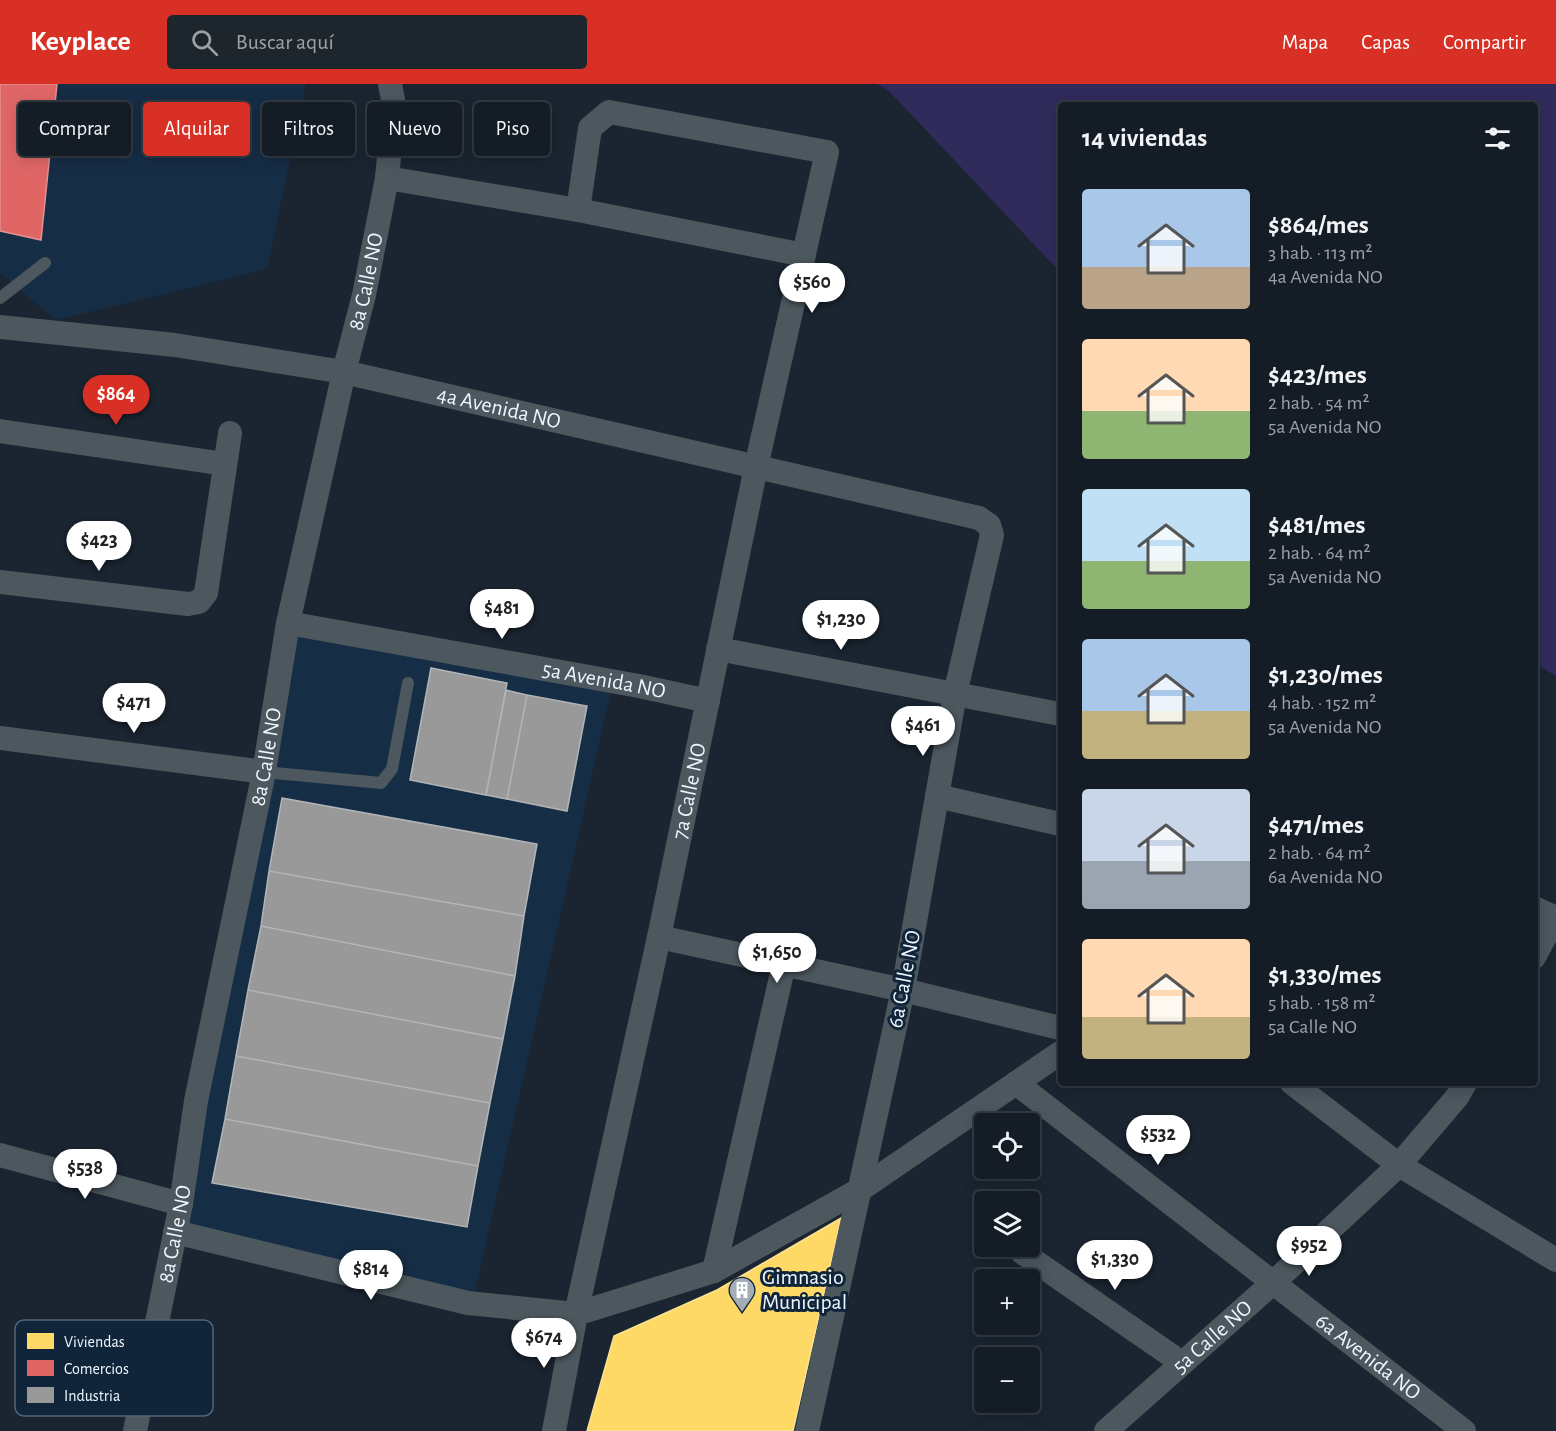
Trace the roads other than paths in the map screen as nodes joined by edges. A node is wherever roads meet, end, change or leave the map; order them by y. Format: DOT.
graph roads {
  1 [pos="390,84"];
  2 [pos="387,178"];
  3 [pos="578,210"];
  4 [pos="804,255"];
  5 [pos="45,263"];
  6 [pos="0,298"];
  7 [pos="0,327"];
  8 [pos="344,372"];
  9 [pos="0,430"];
  10 [pos="230,433"];
  11 [pos="225,464"];
  12 [pos="756,467"];
  13 [pos="989,525"];
  14 [pos="0,582"];
  15 [pos="288,623"];
  16 [pos="718,649"];
  17 [pos="408,683"];
  18 [pos="955,694"];
  19 [pos="708,701"];
  20 [pos="1058,714"];
  21 [pos="0,738"];
  22 [pos="264,772"];
  23 [pos="937,796"];
  24 [pos="1058,824"];
  25 [pos="1538,910"];
  26 [pos="1556,918"];
  27 [pos="659,937"];
  28 [pos="1538,950"];
  29 [pos="784,964"];
  30 [pos="903,990"];
  31 [pos="1058,1028"];
  32 [pos="1058,1054"];
  33 [pos="1016,1083"];
  34 [pos="1296,1086"];
  35 [pos="1463,1086"];
  36 [pos="0,1155"];
  37 [pos="1399,1165"];
  38 [pos="861,1189"];
  39 [pos="181,1204"];
  40 [pos="176,1232"];
  41 [pos="1029,1257"];
  42 [pos="1556,1260"];
  43 [pos="714,1271"];
  44 [pos="1274,1282"];
  45 [pos="576,1314"];
  46 [pos="158,1320"];
  47 [pos="1182,1363"];
  48 [pos="138,1416"];
  49 [pos="135,1431"];
  50 [pos="554,1431"];
  51 [pos="807,1431"];
  52 [pos="1106,1431"];
  53 [pos="1464,1431"];
  1 -- 2 [label="street, 8a Calle NO"];
  2 -- 3 [label="street"];
  2 -- 8 [label="street, 8a Calle NO"];
  3 -- 4 [label="street"];
  3 -- 4 [label="street, 7a Calle NO"];
  4 -- 12 [label="street, 7a Calle NO"];
  5 -- 6 [label="lane"];
  7 -- 8 [label="street, 4a Avenida NO"];
  8 -- 12 [label="street, 4a Avenida NO"];
  8 -- 15 [label="street, 8a Calle NO"];
  9 -- 11 [label="street"];
  10 -- 11 [label="street"];
  11 -- 14 [label="street"];
  12 -- 13 [label="street, 4a Avenida NO"];
  12 -- 16 [label="street, 7a Calle NO"];
  13 -- 18 [label="street, 6a Calle NO"];
  15 -- 19 [label="street, 5a Avenida NO"];
  15 -- 22 [label="street, 8a Calle NO"];
  16 -- 18 [label="street"];
  16 -- 19 [label="street, 7a Calle NO"];
  17 -- 22 [label="lane"];
  18 -- 20 [label="street"];
  18 -- 23 [label="street, 6a Calle NO"];
  19 -- 27 [label="street, 7a Calle NO"];
  21 -- 22 [label="street"];
  22 -- 39 [label="street, 8a Calle NO"];
  23 -- 24 [label="street"];
  23 -- 30 [label="street, 6a Calle NO"];
  25 -- 26 [label="street"];
  26 -- 28 [label="street"];
  27 -- 29 [label="street"];
  27 -- 45 [label="street, 7a Calle NO"];
  29 -- 30 [label="street"];
  29 -- 43 [label="street"];
  30 -- 31 [label="street"];
  30 -- 38 [label="street, 6a Calle NO"];
  32 -- 33 [label="street"];
  33 -- 38 [label="street"];
  33 -- 44 [label="street, 6a Avenida NO"];
  34 -- 37 [label="street"];
  35 -- 37 [label="street, 5a Calle NO"];
  36 -- 39 [label="street"];
  37 -- 42 [label="street"];
  37 -- 44 [label="street, 5a Calle NO"];
  38 -- 43 [label="street"];
  38 -- 51 [label="street, 6a Calle NO"];
  39 -- 40 [label="street, 8a Calle NO"];
  40 -- 45 [label="street"];
  40 -- 46 [label="street, 8a Calle NO"];
  41 -- 47 [label="street"];
  43 -- 45 [label="street"];
  44 -- 47 [label="street, 5a Calle NO"];
  44 -- 53 [label="street, 6a Avenida NO"];
  45 -- 50 [label="street, 7a Calle NO"];
  47 -- 52 [label="street, 5a Calle NO"];
  48 -- 49 [label="street, 8a Calle NO"];
}
